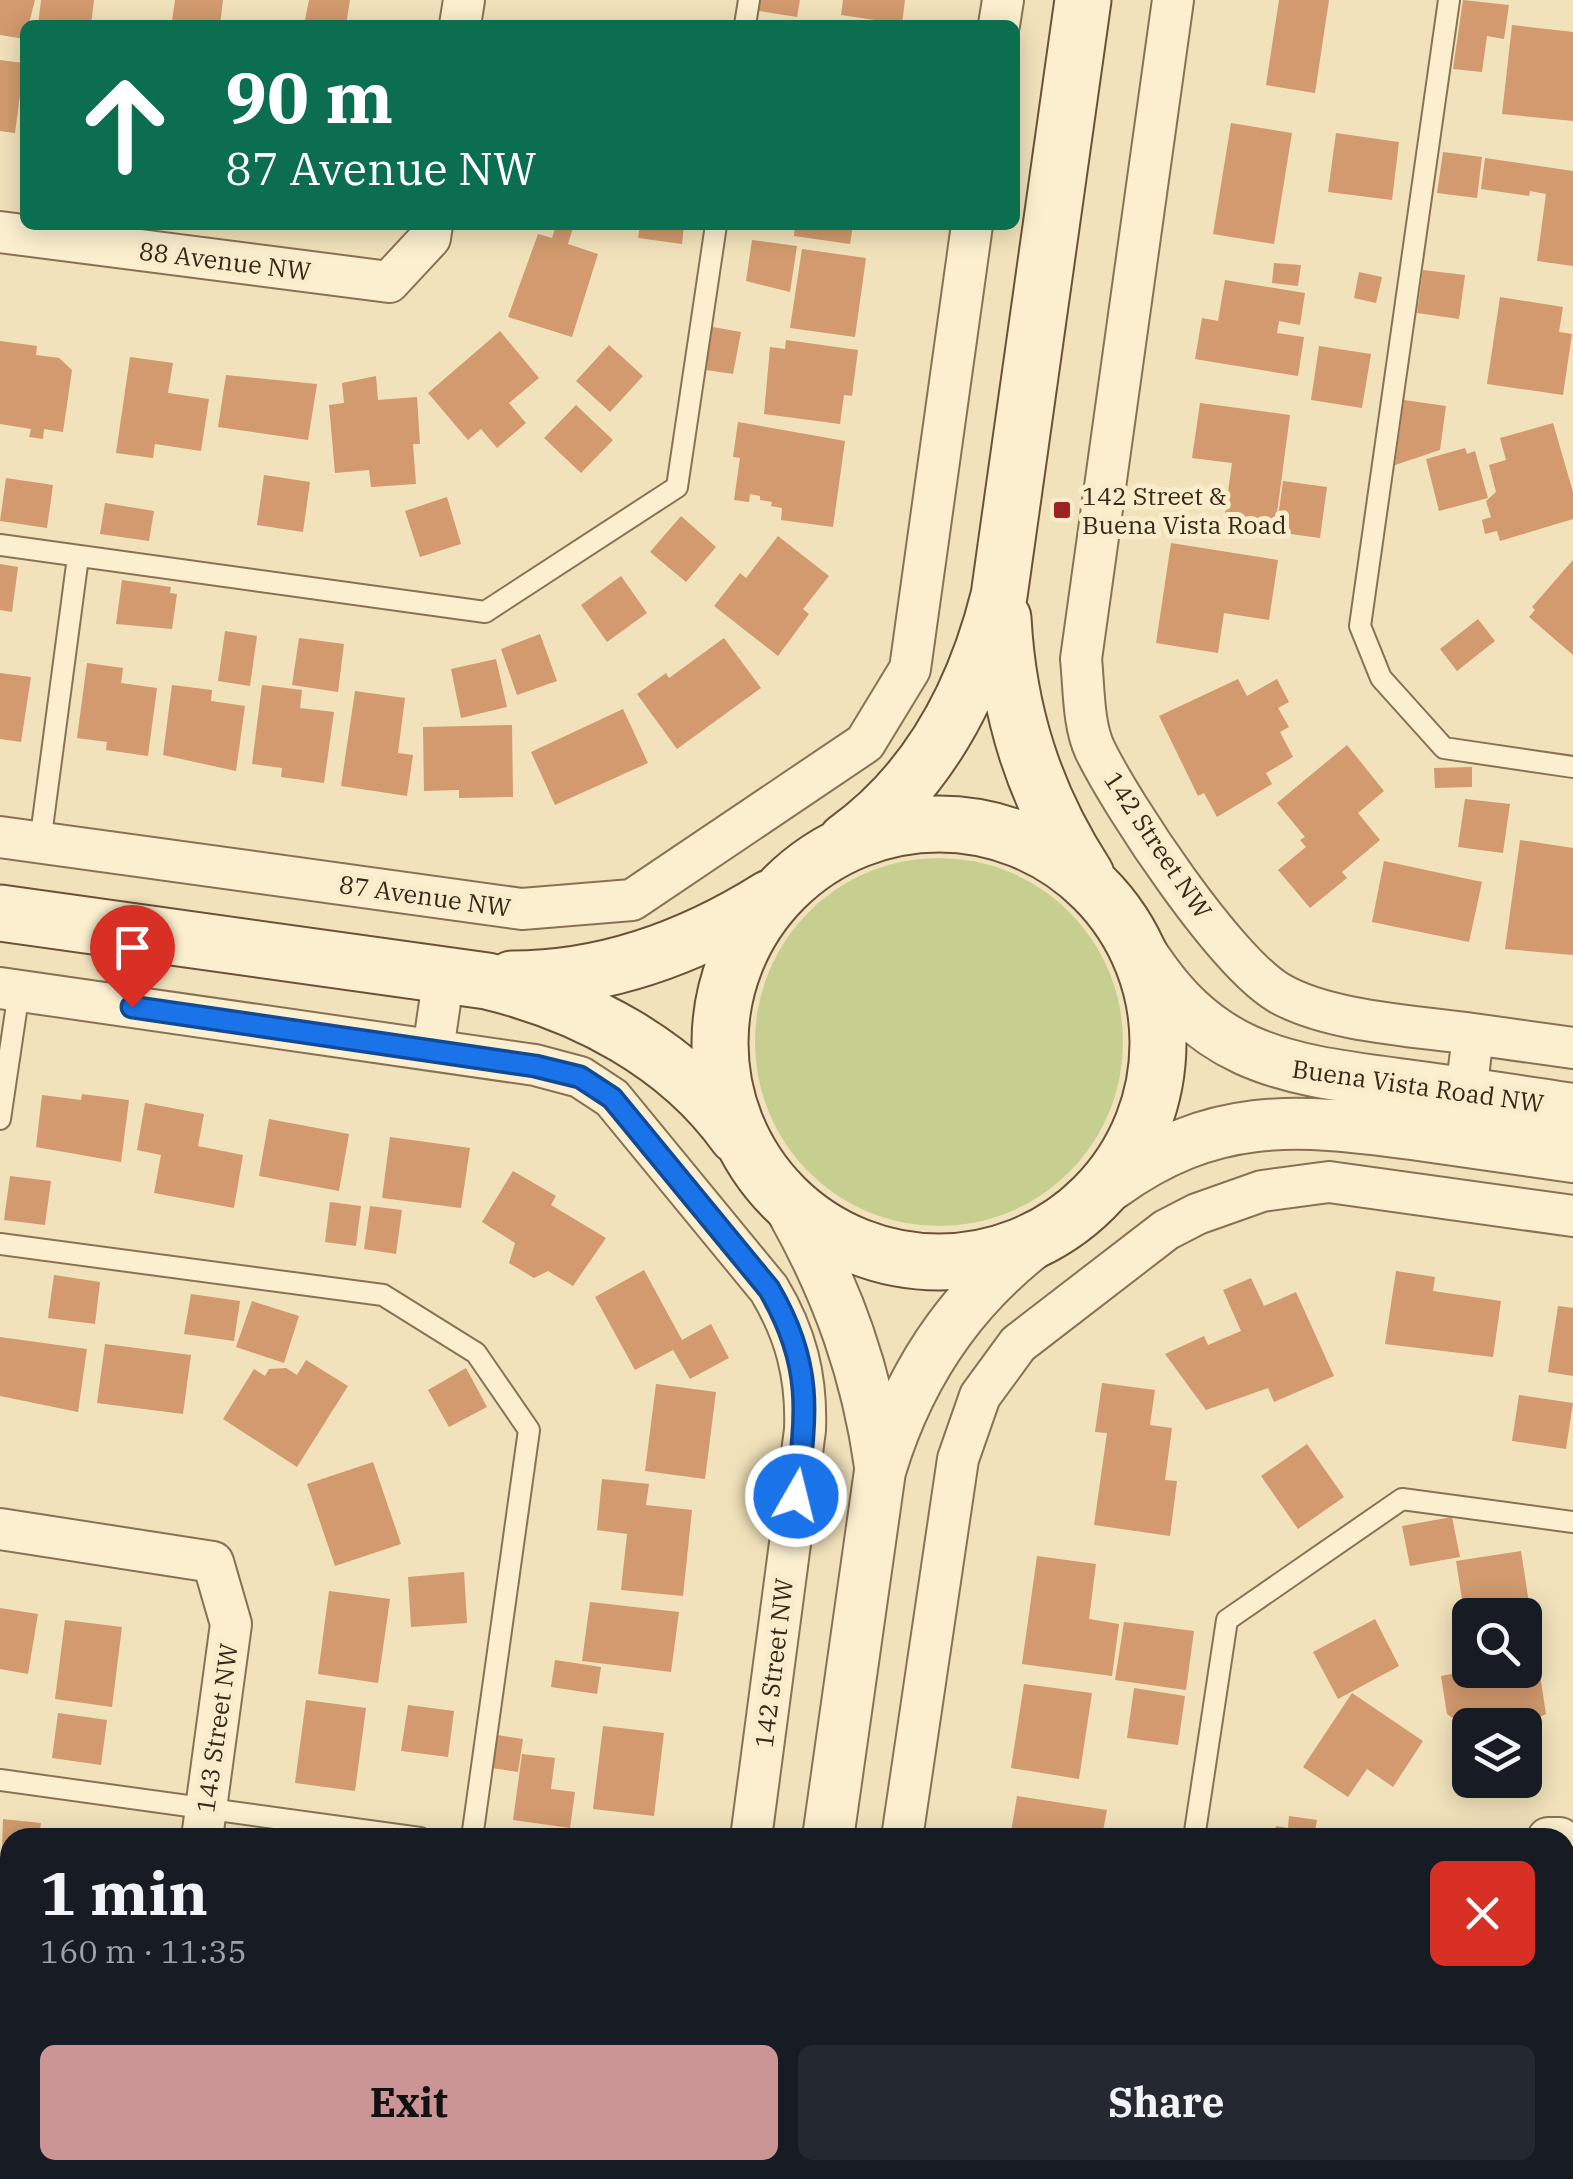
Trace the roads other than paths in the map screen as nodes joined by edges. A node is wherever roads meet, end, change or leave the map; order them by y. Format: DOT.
graph roads {
  1 [pos="1083,0"];
  2 [pos="1172,0"];
  3 [pos="1449,0"];
  4 [pos="715,230"];
  5 [pos="971,230"];
  6 [pos="431,231"];
  7 [pos="0,232"];
  8 [pos="0,545"];
  9 [pos="1005,555"];
  10 [pos="78,556"];
  11 [pos="1573,767"];
  12 [pos="0,837"];
  13 [pos="40,843"];
  14 [pos="825,856"];
  15 [pos="1092,884"];
  16 [pos="772,896"];
  17 [pos="0,913"];
  18 [pos="1134,941"];
  19 [pos="444,975"];
  20 [pos="10,990"];
  21 [pos="1473,1034"];
  22 [pos="1573,1048"];
  23 [pos="433,1050"];
  24 [pos="1466,1094"];
  25 [pos="1573,1108"];
  26 [pos="0,1119"];
  27 [pos="1573,1157"];
  28 [pos="754,1160"];
  29 [pos="1110,1185"];
  30 [pos="792,1210"];
  31 [pos="1573,1216"];
  32 [pos="1062,1221"];
  33 [pos="0,1244"];
  34 [pos="880,1471"];
  35 [pos="1573,1522"];
  36 [pos="0,1528"];
  37 [pos="0,1780"];
  38 [pos="205,1823"];
  39 [pos="277,1828"];
  40 [pos="473,1828"];
  41 [pos="752,1828"];
  42 [pos="829,1828"];
  43 [pos="903,1828"];
  44 [pos="1196,1828"];
  1 -- 9 [label="main road"];
  2 -- 21 [label="street, 142 Street NW"];
  3 -- 11 [label="lane"];
  4 -- 10 [label="lane"];
  5 -- 13 [label="street, 87 Avenue NW"];
  6 -- 7 [label="street, 88 Avenue NW"];
  8 -- 10 [label="lane"];
  9 -- 14 [label="main road"];
  9 -- 15 [label="main road"];
  10 -- 13 [label="lane"];
  12 -- 13 [label="street, 87 Avenue NW"];
  14 -- 15 [label="main road"];
  14 -- 16 [label="main road"];
  15 -- 18 [label="main road"];
  16 -- 19 [label="main road"];
  16 -- 28 [label="main road"];
  17 -- 19 [label="main road"];
  18 -- 24 [label="street, Buena Vista Road NW"];
  18 -- 29 [label="main road"];
  19 -- 23 [label="street"];
  19 -- 28 [label="main road"];
  20 -- 23 [label="street"];
  20 -- 26 [label="lane"];
  21 -- 22 [label="street"];
  21 -- 24 [label="street"];
  23 -- 41 [label="street, 142 Street NW"];
  24 -- 25 [label="street, Buena Vista Road NW"];
  27 -- 29 [label="street, Buena Vista Road NW"];
  28 -- 30 [label="main road"];
  29 -- 32 [label="main road"];
  30 -- 32 [label="main road"];
  30 -- 34 [label="street"];
  31 -- 43 [label="street"];
  32 -- 34 [label="street"];
  33 -- 40 [label="lane"];
  34 -- 42 [label="street"];
  35 -- 44 [label="lane"];
  36 -- 38 [label="street, 143 Street NW"];
  37 -- 38 [label="lane"];
  38 -- 39 [label="lane"];
}
